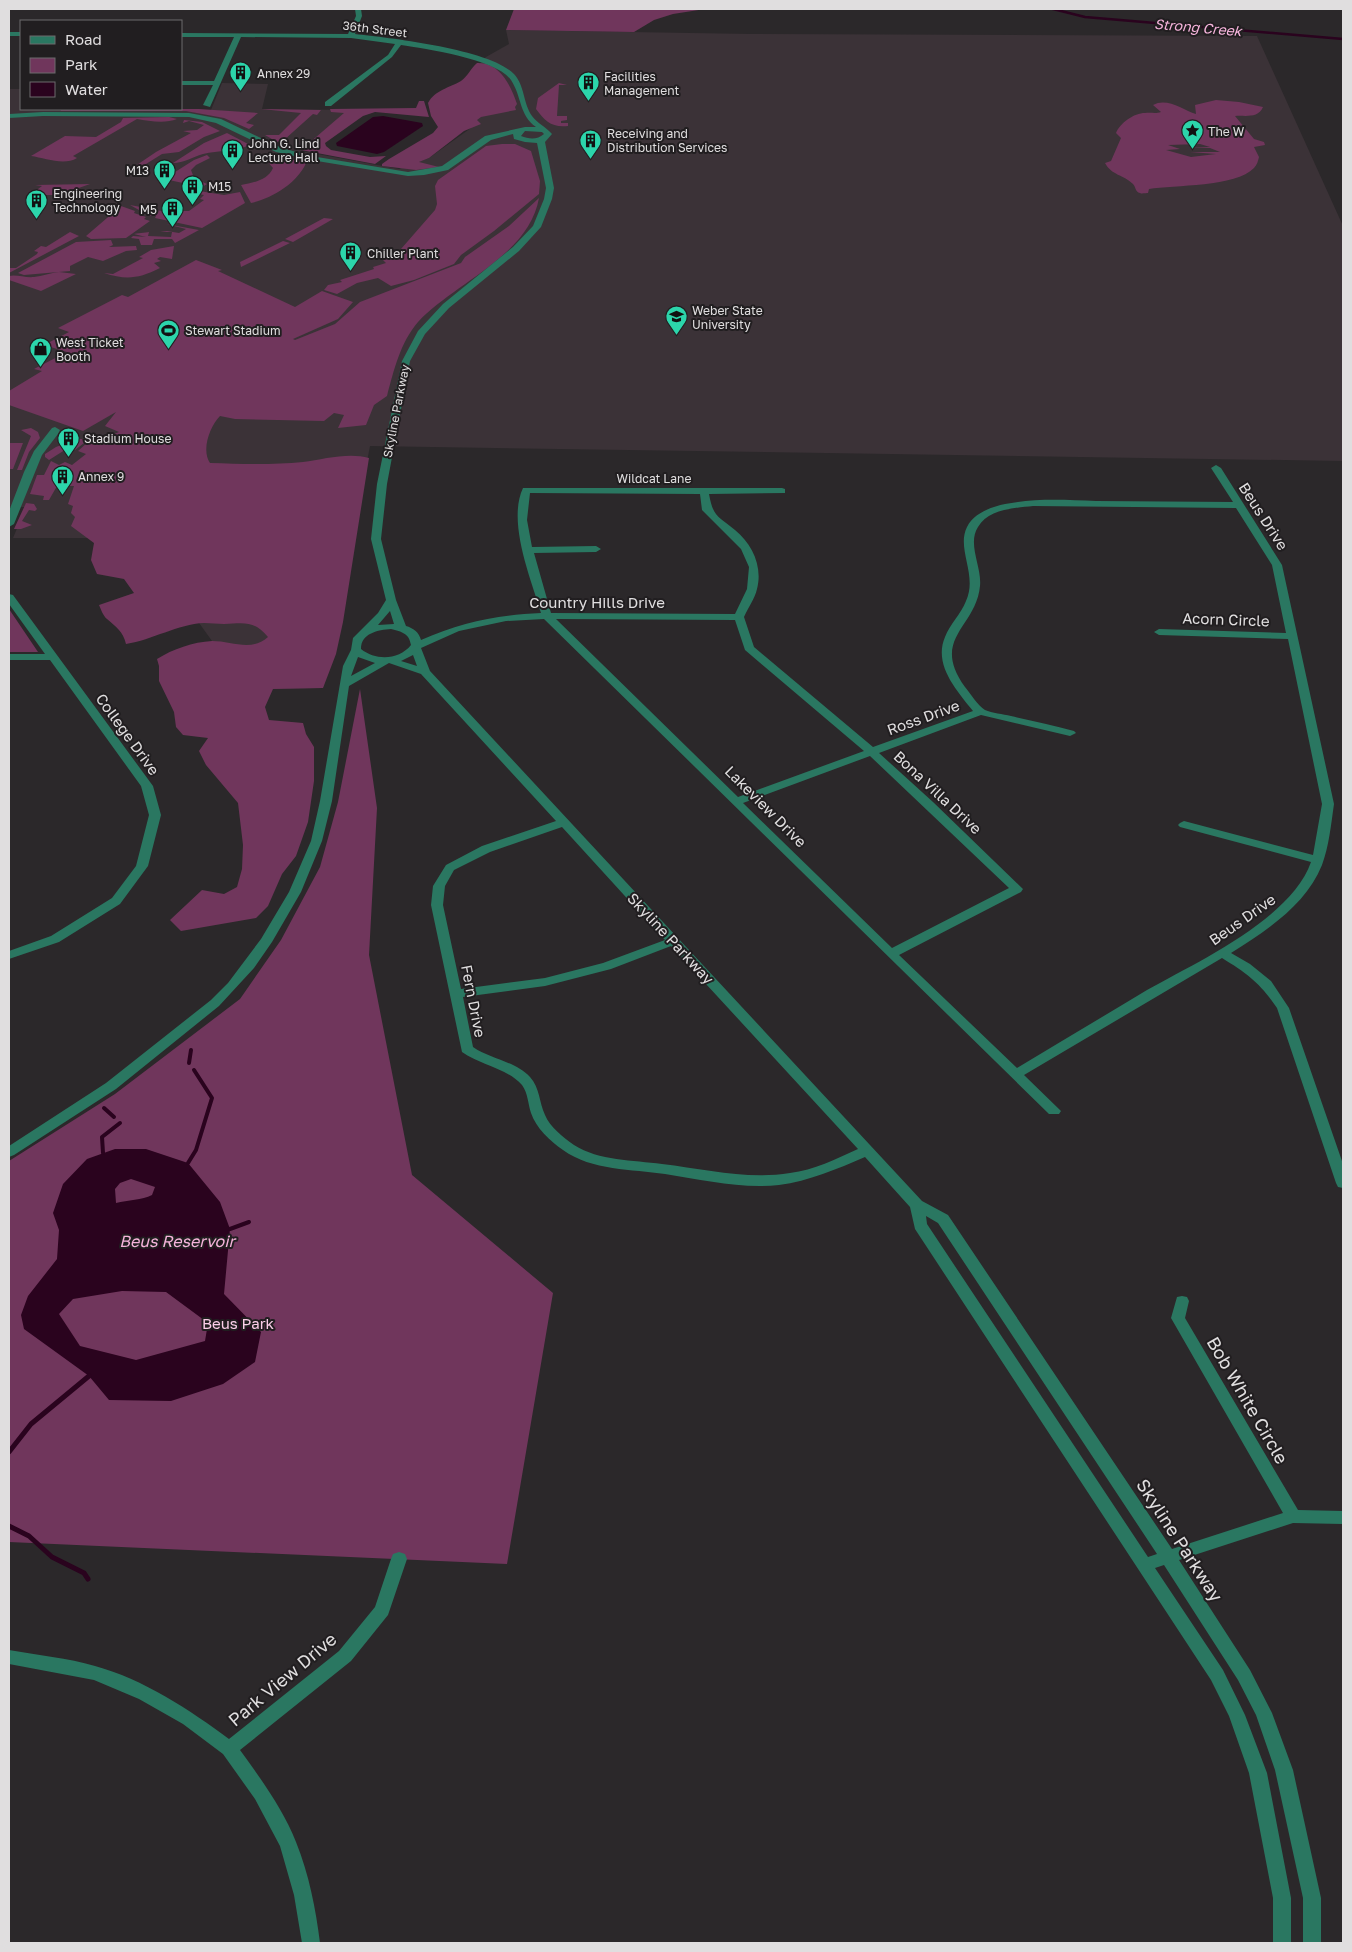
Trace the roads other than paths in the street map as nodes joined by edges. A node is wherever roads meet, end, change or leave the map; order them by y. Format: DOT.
graph roads {
  1 [pos="358,9"];
  2 [pos="182,35"];
  3 [pos="239,35"];
  4 [pos="351,36"];
  5 [pos="399,43"];
  6 [pos="182,83"];
  7 [pos="217,83"];
  8 [pos="328,104"];
  9 [pos="207,105"];
  10 [pos="9,116"];
  11 [pos="530,119"];
  12 [pos="522,130"];
  13 [pos="542,130"];
  14 [pos="543,139"];
  15 [pos="484,140"];
  16 [pos="525,140"];
  17 [pos="544,158"];
  18 [pos="55,430"];
  19 [pos="1216,468"];
  20 [pos="526,490"];
  21 [pos="704,491"];
  22 [pos="782,491"];
  23 [pos="1238,505"];
  24 [pos="10,519"];
  25 [pos="596,549"];
  26 [pos="528,550"];
  27 [pos="9,597"];
  28 [pos="391,600"];
  29 [pos="547,616"];
  30 [pos="739,617"];
  31 [pos="405,629"];
  32 [pos="456,629"];
  33 [pos="1159,632"];
  34 [pos="363,633"];
  35 [pos="1292,636"];
  36 [pos="416,647"];
  37 [pos="356,650"];
  38 [pos="9,657"];
  39 [pos="53,657"];
  40 [pos="388,660"];
  41 [pos="424,672"];
  42 [pos="344,685"];
  43 [pos="980,712"];
  44 [pos="1070,733"];
  45 [pos="872,752"];
  46 [pos="737,801"];
  47 [pos="562,822"];
  48 [pos="1184,825"];
  49 [pos="1317,860"];
  50 [pos="674,941"];
  51 [pos="1222,952"];
  52 [pos="891,954"];
  53 [pos="9,956"];
  54 [pos="456,994"];
  55 [pos="1016,1074"];
  56 [pos="1054,1111"];
  57 [pos="867,1151"];
  58 [pos="9,1152"];
  59 [pos="1343,1183"];
  60 [pos="918,1205"];
  61 [pos="1182,1301"];
  62 [pos="1293,1516"];
  63 [pos="1343,1517"];
  64 [pos="1168,1557"];
  65 [pos="399,1559"];
  66 [pos="1144,1565"];
  67 [pos="9,1657"];
  68 [pos="229,1749"];
  69 [pos="311,1943"];
  70 [pos="1282,1943"];
  71 [pos="1312,1943"];
  1 -- 4 [label="street"];
  2 -- 3 [label="street, 36th Street"];
  3 -- 4 [label="street, 36th Street"];
  3 -- 7 [label="street"];
  4 -- 5 [label="street, 36th Street"];
  5 -- 8 [label="street"];
  5 -- 11 [label="street, 36th Street"];
  6 -- 7 [label="street"];
  7 -- 9 [label="street"];
  10 -- 15 [label="street"];
  11 -- 12 [label="street"];
  11 -- 13 [label="street, 36th Street"];
  12 -- 13 [label="street"];
  12 -- 15 [label="street"];
  12 -- 16 [label="street"];
  13 -- 14 [label="street, Skyline Parkway"];
  14 -- 16 [label="street"];
  14 -- 17 [label="street, Skyline Parkway"];
  15 -- 16 [label="street"];
  16 -- 17 [label="street"];
  17 -- 28 [label="street, Skyline Parkway"];
  18 -- 24 [label="street"];
  19 -- 23 [label="street, Beus Drive"];
  20 -- 21 [label="street, Wildcat Lane"];
  20 -- 26 [label="street, Lakeview Drive"];
  21 -- 22 [label="street, Wildcat Lane"];
  21 -- 30 [label="street"];
  23 -- 35 [label="street, Beus Drive"];
  23 -- 43 [label="street, Ross Drive"];
  25 -- 26 [label="street"];
  26 -- 29 [label="street, Lakeview Drive"];
  27 -- 39 [label="street, College Drive"];
  28 -- 31 [label="street, Skyline Parkway"];
  28 -- 34 [label="street"];
  29 -- 30 [label="street, Country Hills Drive"];
  29 -- 32 [label="street, Country Hills Drive"];
  29 -- 46 [label="street, Lakeview Drive"];
  30 -- 45 [label="street, Bona Villa Drive"];
  31 -- 32 [label="street, Country Hills Drive"];
  31 -- 34 [label="street, Country Hills Drive"];
  31 -- 36 [label="street, Skyline Parkway"];
  32 -- 36 [label="street, Country Hills Drive"];
  33 -- 35 [label="street, Acorn Circle"];
  34 -- 37 [label="street"];
  35 -- 49 [label="street, Beus Drive"];
  36 -- 40 [label="street, Country Hills Drive"];
  36 -- 41 [label="street, Skyline Parkway"];
  37 -- 40 [label="street, Skyline Parkway"];
  37 -- 42 [label="street"];
  38 -- 39 [label="street"];
  39 -- 53 [label="street, College Drive"];
  40 -- 41 [label="street, Skyline Parkway"];
  40 -- 42 [label="street, Country Hills Drive"];
  41 -- 47 [label="street, Skyline Parkway"];
  42 -- 58 [label="street"];
  43 -- 44 [label="street"];
  43 -- 45 [label="street, Ross Drive"];
  45 -- 46 [label="street, Ross Drive"];
  45 -- 52 [label="street, Bona Villa Drive"];
  46 -- 52 [label="street, Lakeview Drive"];
  47 -- 50 [label="street, Skyline Parkway"];
  47 -- 54 [label="street, Fern Drive"];
  48 -- 49 [label="street"];
  49 -- 51 [label="street, Beus Drive"];
  50 -- 54 [label="street"];
  50 -- 57 [label="street, Skyline Parkway"];
  51 -- 55 [label="street, Beus Drive"];
  51 -- 59 [label="street"];
  52 -- 55 [label="street, Lakeview Drive"];
  54 -- 57 [label="street, Fern Drive"];
  55 -- 56 [label="street, Lakeview Drive"];
  57 -- 60 [label="street, Skyline Parkway"];
  60 -- 64 [label="street, Skyline Parkway"];
  60 -- 66 [label="street"];
  61 -- 62 [label="street, Bob White Circle"];
  62 -- 63 [label="street"];
  62 -- 64 [label="street"];
  64 -- 66 [label="street"];
  64 -- 71 [label="street, Skyline Parkway"];
  65 -- 68 [label="street, Park View Drive"];
  66 -- 70 [label="street"];
  67 -- 68 [label="street"];
  68 -- 69 [label="street"];
}
